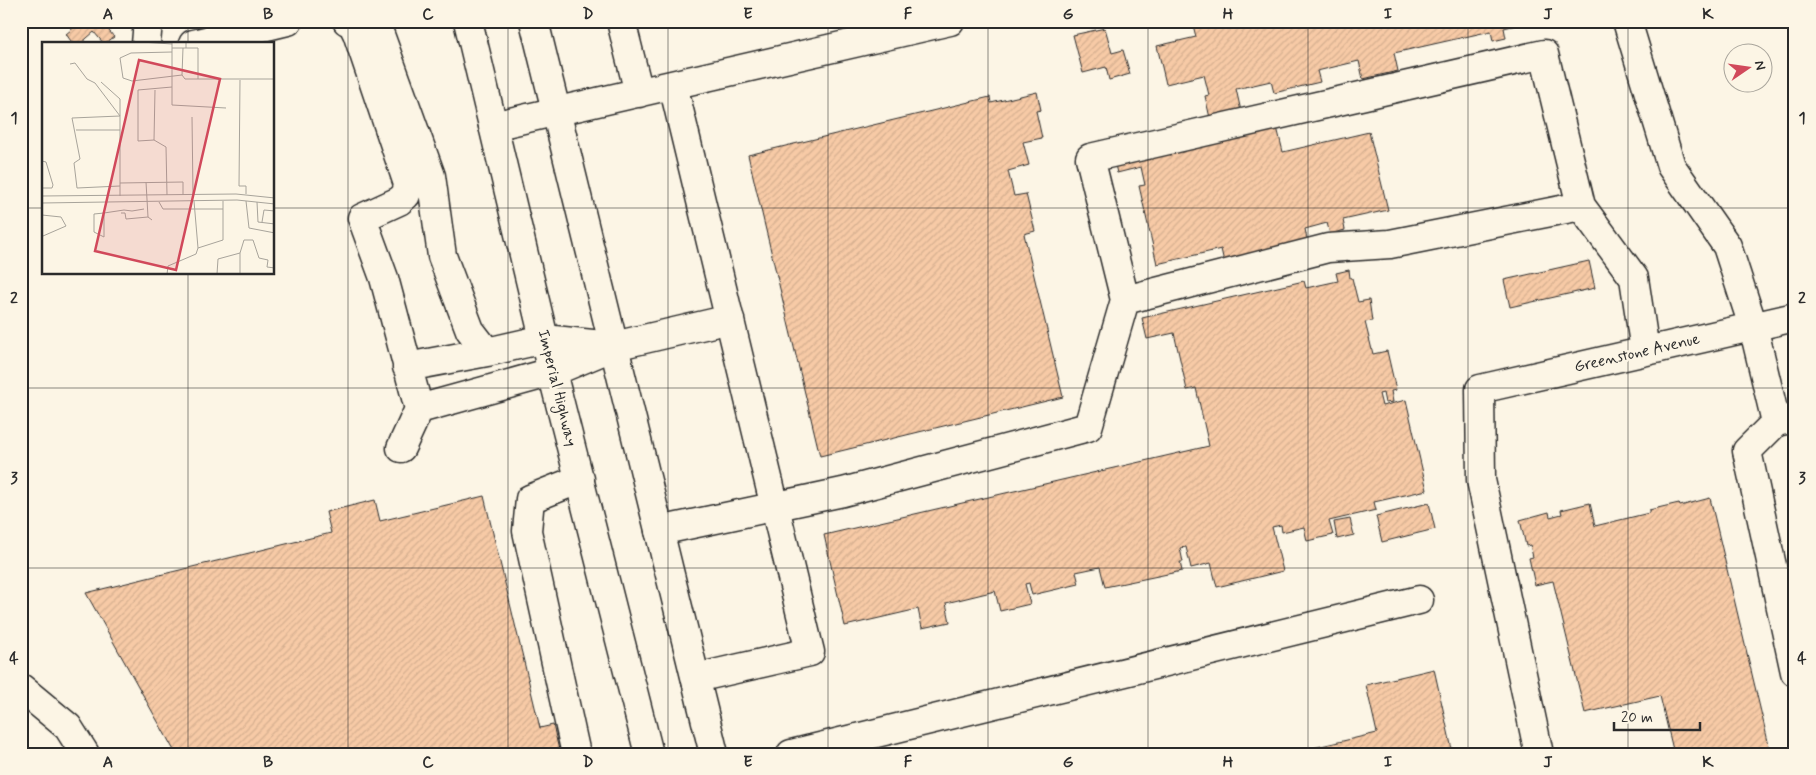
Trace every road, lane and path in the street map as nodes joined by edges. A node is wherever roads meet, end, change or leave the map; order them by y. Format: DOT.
graph roads {
  1 [pos="148,21"];
  2 [pos="288,21"];
  3 [pos="347,21"];
  4 [pos="375,21"];
  5 [pos="468,21"];
  6 [pos="534,21"];
  7 [pos="620,21"];
  8 [pos="950,21"];
  9 [pos="1628,21"];
  10 [pos="146,42"];
  11 [pos="201,42"];
  12 [pos="673,85"];
  13 [pos="639,93"];
  14 [pos="556,112"];
  15 [pos="493,126"];
  16 [pos="1581,206"];
  17 [pos="1125,300"];
  18 [pos="1795,317"];
  19 [pos="730,319"];
  20 [pos="1753,326"];
  21 [pos="544,339"];
  22 [pos="614,346"];
  23 [pos="1645,351"];
  24 [pos="487,352"];
  25 [pos="407,367"];
  26 [pos="552,372"];
  27 [pos="419,409"];
  28 [pos="1786,420"];
  29 [pos="401,448"];
  30 [pos="580,479"];
  31 [pos="776,506"];
  32 [pos="659,531"];
  33 [pos="1784,568"];
  34 [pos="1419,600"];
  35 [pos="1795,672"];
  36 [pos="696,678"];
  37 [pos="21,688"];
  38 [pos="85,754"];
  39 [pos="576,754"];
  40 [pos="649,754"];
  41 [pos="714,754"];
  42 [pos="791,754"];
  43 [pos="1539,754"];
  1 -- 10 [label="main road"];
  2 -- 11 [label="main road"];
  3 -- 25 [label="main road"];
  4 -- 24 [label="main road"];
  5 -- 15 [label="main road, Imperial Highway"];
  6 -- 14 [label="main road"];
  7 -- 13 [label="main road"];
  8 -- 12 [label="main road"];
  9 -- 20 [label="main road"];
  12 -- 13 [label="main road"];
  12 -- 19 [label="main road"];
  13 -- 14 [label="main road"];
  14 -- 15 [label="main road"];
  14 -- 22 [label="main road"];
  15 -- 21 [label="main road, Imperial Highway"];
  16 -- 17 [label="main road"];
  16 -- 17 [label="main road"];
  16 -- 23 [label="main road"];
  17 -- 31 [label="main road"];
  18 -- 20 [label="main road, Greenstone Avenue"];
  19 -- 22 [label="main road"];
  19 -- 31 [label="main road"];
  20 -- 23 [label="main road, Greenstone Avenue"];
  20 -- 28 [label="main road"];
  21 -- 22 [label="main road"];
  21 -- 24 [label="main road"];
  21 -- 26 [label="main road, Imperial Highway"];
  22 -- 26 [label="main road"];
  22 -- 32 [label="main road"];
  23 -- 43 [label="main road, Greenstone Avenue"];
  24 -- 25 [label="main road"];
  25 -- 27 [label="main road"];
  26 -- 27 [label="main road"];
  26 -- 30 [label="main road, Imperial Highway"];
  27 -- 29 [label="main road"];
  28 -- 33 [label="main road"];
  30 -- 39 [label="main road"];
  30 -- 40 [label="main road, Imperial Highway"];
  31 -- 32 [label="main road"];
  31 -- 36 [label="main road"];
  32 -- 36 [label="main road"];
  33 -- 35 [label="main road"];
  34 -- 42 [label="main road"];
  36 -- 41 [label="main road"];
  37 -- 38 [label="main road"];
}
